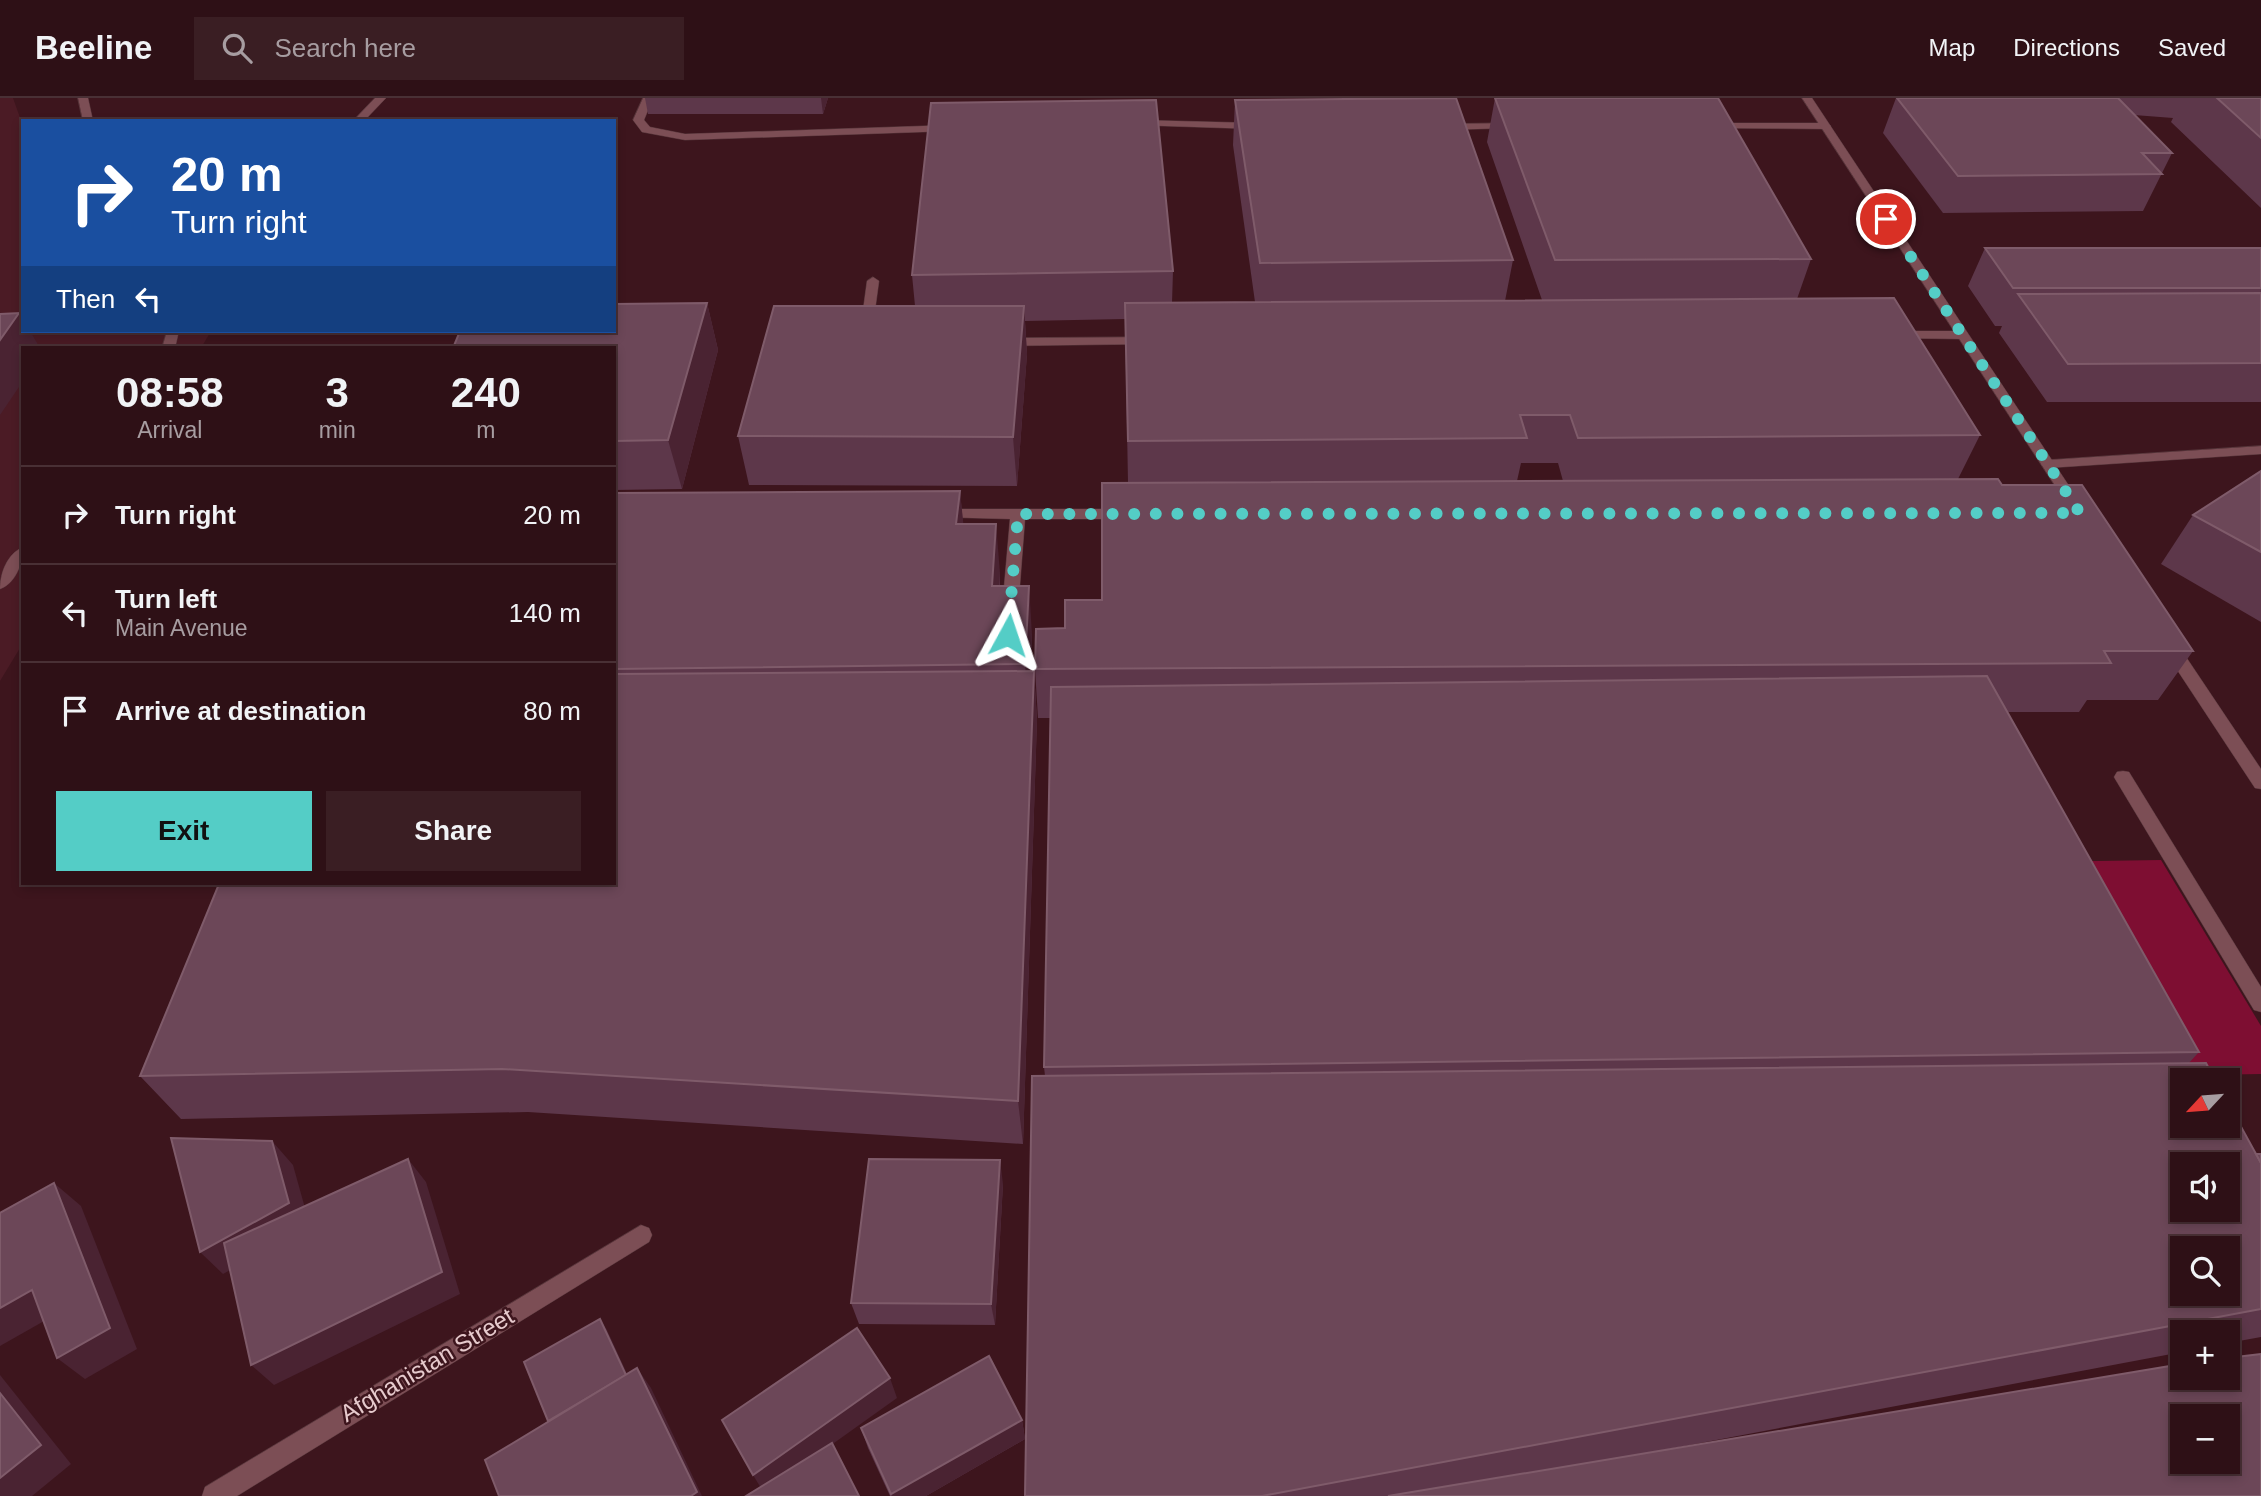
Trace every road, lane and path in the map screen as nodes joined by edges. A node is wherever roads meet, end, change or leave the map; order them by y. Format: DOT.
graph roads {
  1 [pos="83,98"];
  2 [pos="381,98"];
  3 [pos="648,98"];
  4 [pos="1807,98"];
  5 [pos="88,119"];
  6 [pos="360,119"];
  7 [pos="1126,122"];
  8 [pos="1702,126"];
  9 [pos="1826,126"];
  10 [pos="1274,127"];
  11 [pos="1426,127"];
  12 [pos="1522,127"];
  13 [pos="960,128"];
  14 [pos="873,281"];
  15 [pos="1877,335"];
  16 [pos="1961,335"];
  17 [pos="878,339"];
  18 [pos="1164,340"];
  19 [pos="982,342"];
  20 [pos="2261,450"];
  21 [pos="2048,464"];
  22 [pos="1144,513"];
  23 [pos="2073,513"];
  24 [pos="921,514"];
  25 [pos="1018,514"];
  26 [pos="21,555"];
  27 [pos="0,583"];
  28 [pos="1009,621"];
  29 [pos="2164,638"];
  30 [pos="2254,762"];
  31 [pos="2123,777"];
  32 [pos="2261,783"];
  33 [pos="2261,1004"];
  34 [pos="641,1235"];
  35 [pos="214,1496"];
  1 -- 5 [label="street"];
  2 -- 6 [label="street"];
  3 -- 13 [label="street"];
  4 -- 9 [label="street"];
  7 -- 10 [label="street"];
  8 -- 9 [label="street"];
  9 -- 16 [label="street"];
  11 -- 12 [label="street"];
  14 -- 17 [label="street"];
  15 -- 16 [label="street"];
  16 -- 21 [label="street"];
  18 -- 19 [label="street"];
  20 -- 21 [label="street"];
  21 -- 23 [label="street"];
  22 -- 25 [label="street"];
  24 -- 25 [label="street"];
  25 -- 28 [label="street"];
  26 -- 27 [label="street"];
  29 -- 30 [label="street"];
  30 -- 32 [label="street"];
  31 -- 33 [label="street"];
  34 -- 35 [label="street, Afghanistan Street"];
}
